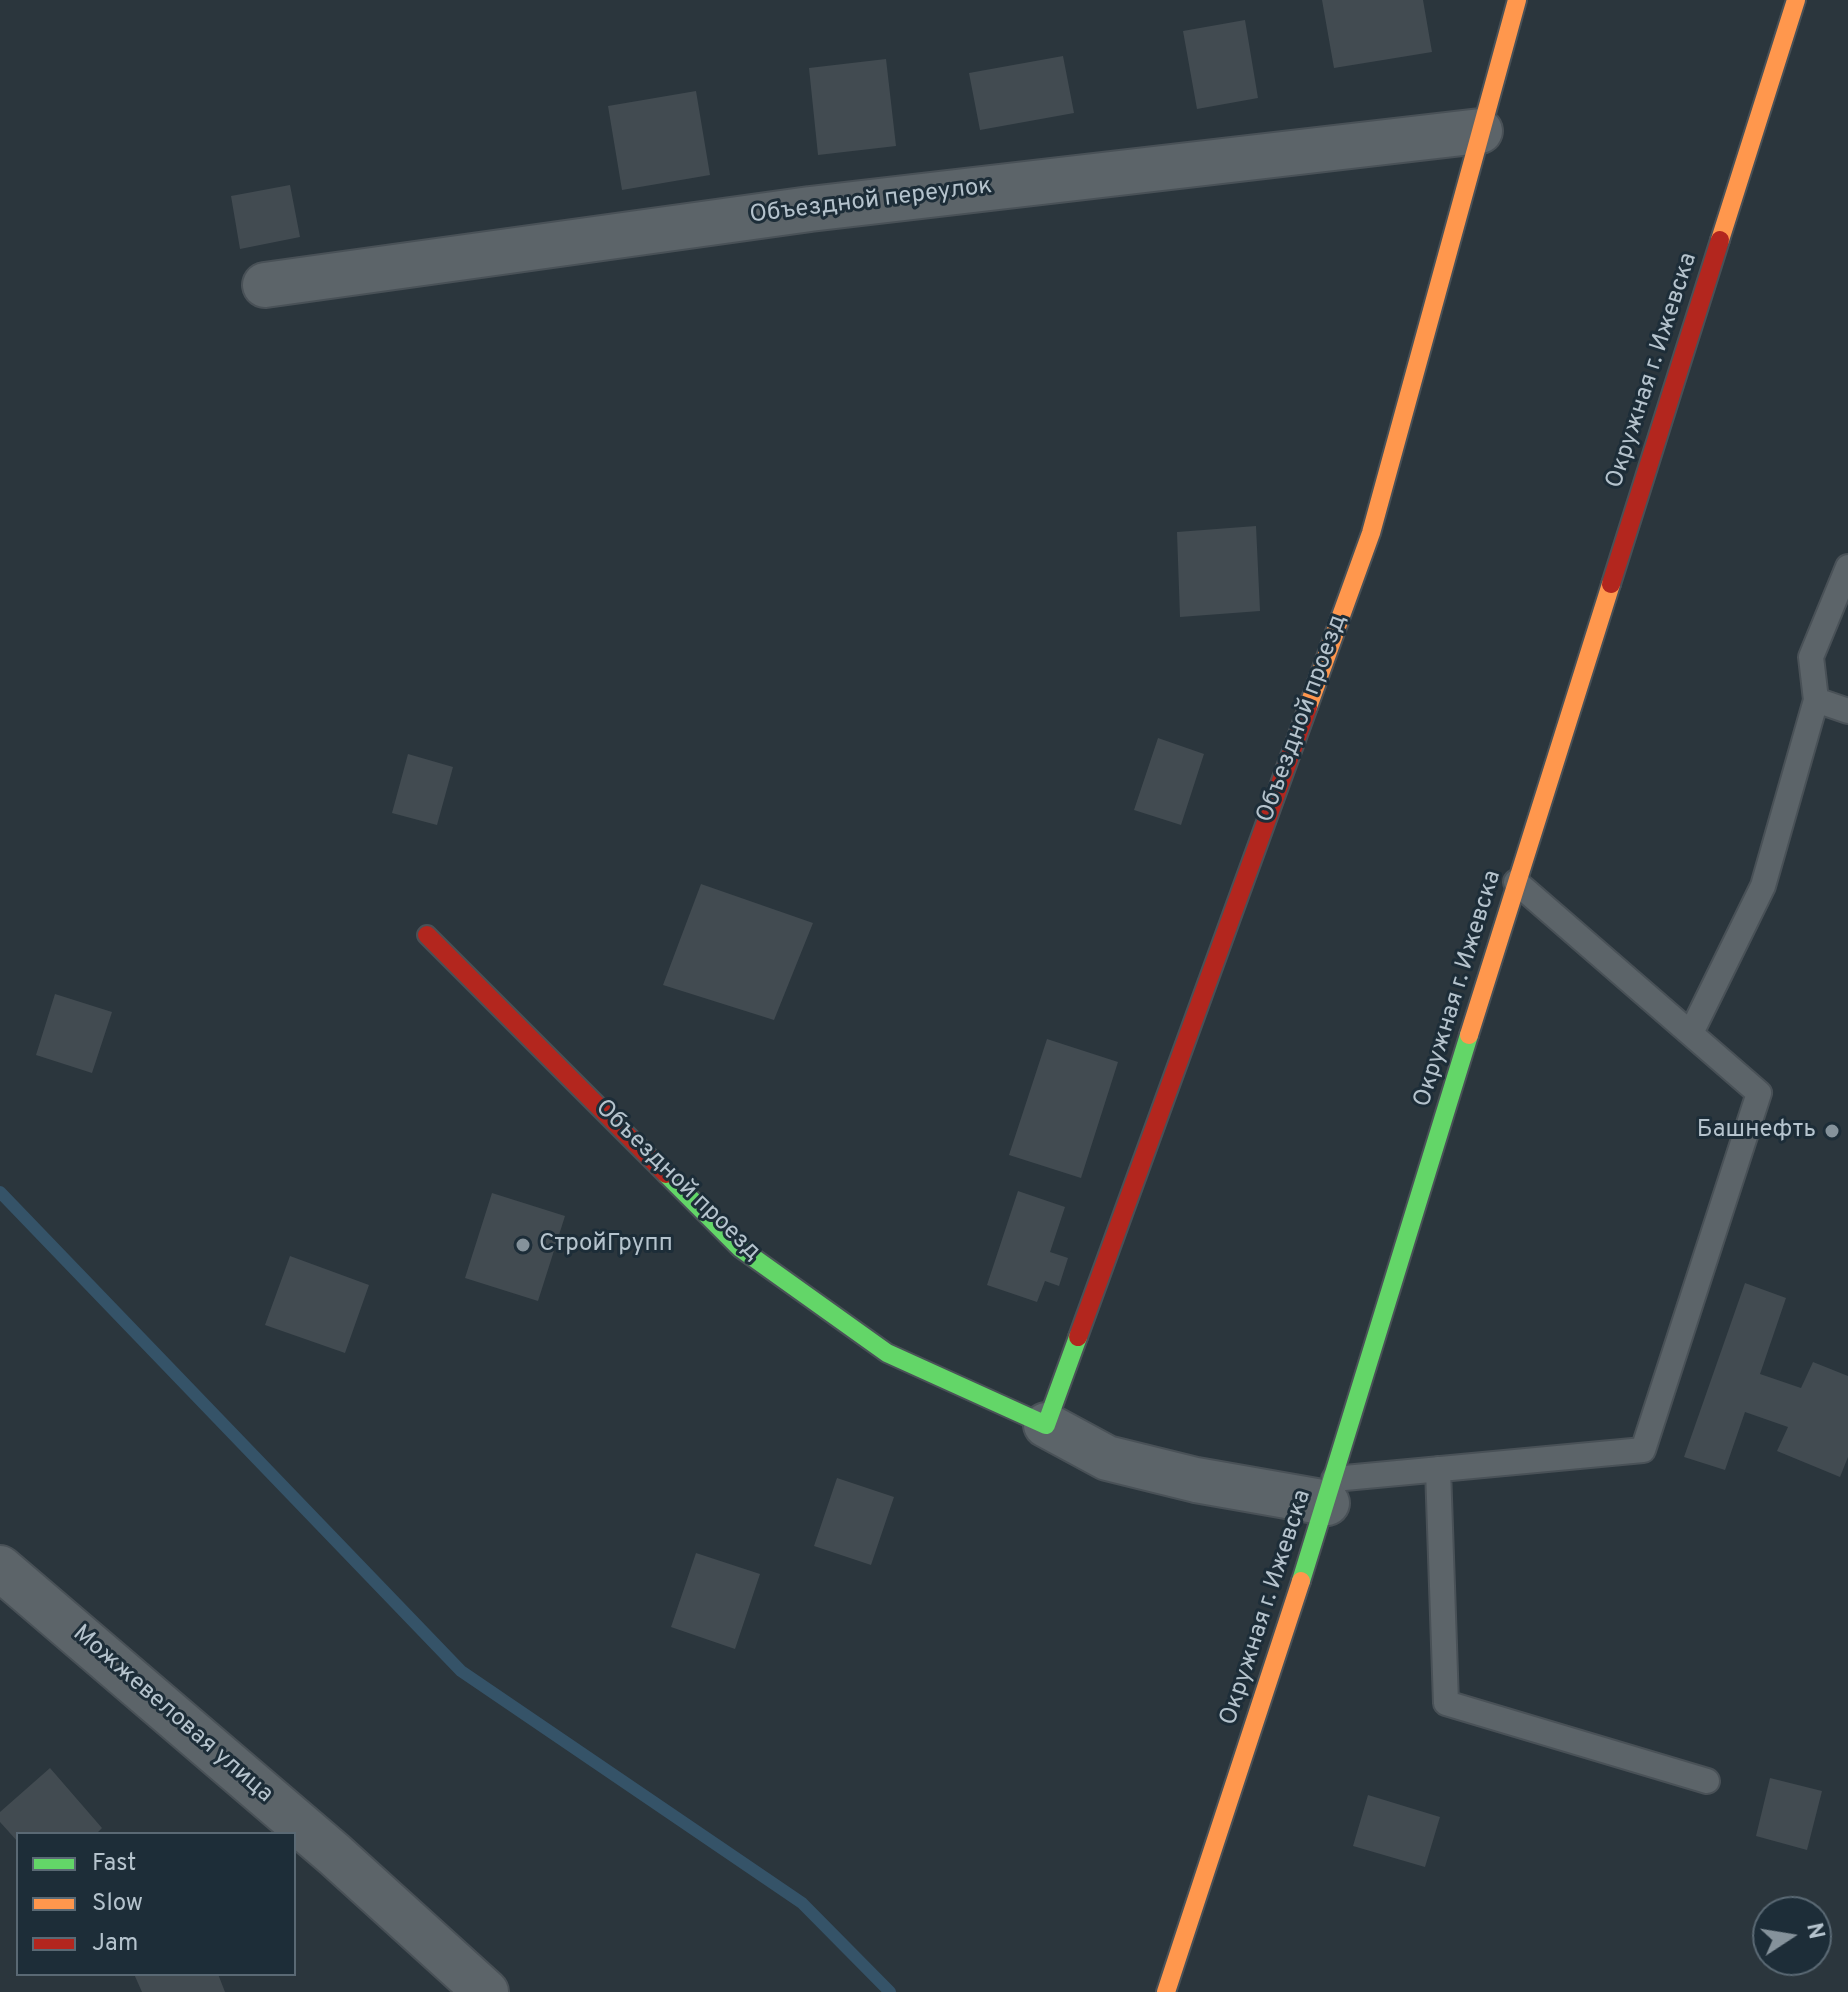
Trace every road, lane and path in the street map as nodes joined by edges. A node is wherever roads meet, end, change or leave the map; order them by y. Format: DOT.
graph roads {
  1 [pos="1517,0"];
  2 [pos="1796,0"];
  3 [pos="1480,131"];
  4 [pos="265,285"];
  5 [pos="1848,567"];
  6 [pos="1816,700"];
  7 [pos="1848,711"];
  8 [pos="1516,882"];
  9 [pos="427,935"];
  10 [pos="1691,1033"];
  11 [pos="1046,1425"];
  12 [pos="1438,1469"];
  13 [pos="1331,1491"];
  14 [pos="0,1568"];
  15 [pos="1707,1781"];
  16 [pos="486,1992"];
  17 [pos="1166,1992"];
  1 -- 3 [label="street, Объездной проезд"];
  2 -- 8 [label="street, Окружная г. Ижевска"];
  3 -- 4 [label="street, Объездной переулок"];
  3 -- 11 [label="street, Объездной проезд"];
  5 -- 6 [label="lane"];
  6 -- 7 [label="lane"];
  6 -- 10 [label="lane"];
  8 -- 10 [label="lane"];
  8 -- 13 [label="street, Окружная г. Ижевска"];
  9 -- 11 [label="street, Объездной проезд"];
  10 -- 12 [label="lane"];
  11 -- 13 [label="street, Объездной проезд"];
  12 -- 13 [label="lane"];
  12 -- 15 [label="lane"];
  13 -- 17 [label="street, Окружная г. Ижевска"];
  14 -- 16 [label="street, Можжевеловая улица"];
}
